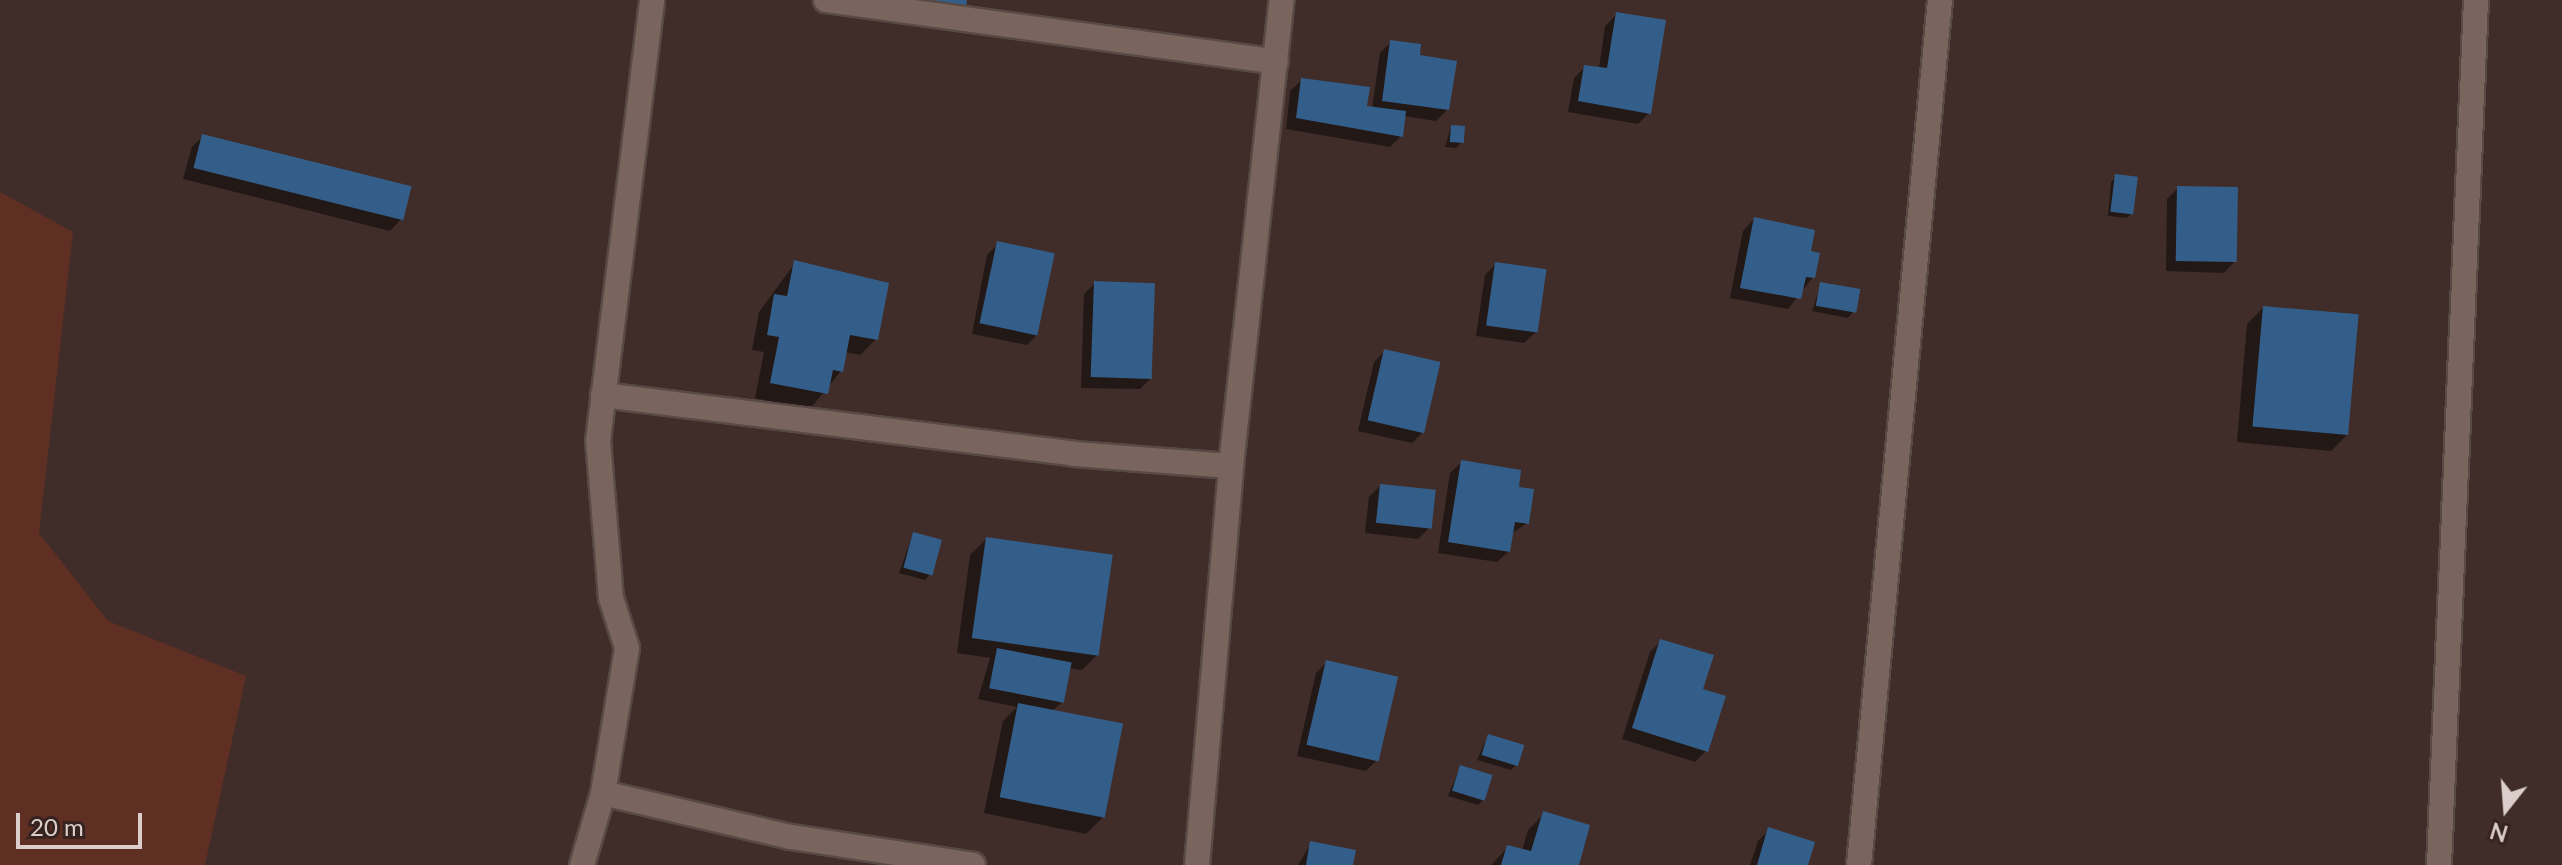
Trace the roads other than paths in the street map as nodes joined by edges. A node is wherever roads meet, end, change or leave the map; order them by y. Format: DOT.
graph roads {
  1 [pos="652,0"];
  2 [pos="826,0"];
  3 [pos="1282,0"];
  4 [pos="1940,0"];
  5 [pos="2476,0"];
  6 [pos="1276,62"];
  7 [pos="603,395"];
  8 [pos="1231,466"];
  9 [pos="603,793"];
  10 [pos="582,865"];
  11 [pos="973,865"];
  12 [pos="1197,865"];
  13 [pos="1859,865"];
  14 [pos="2439,865"];
  1 -- 7 [label="street"];
  2 -- 6 [label="street"];
  3 -- 6 [label="street"];
  4 -- 13 [label="street"];
  5 -- 14 [label="street"];
  6 -- 8 [label="street"];
  7 -- 8 [label="street"];
  7 -- 9 [label="street"];
  8 -- 12 [label="street"];
  9 -- 10 [label="street"];
  9 -- 11 [label="street"];
}
